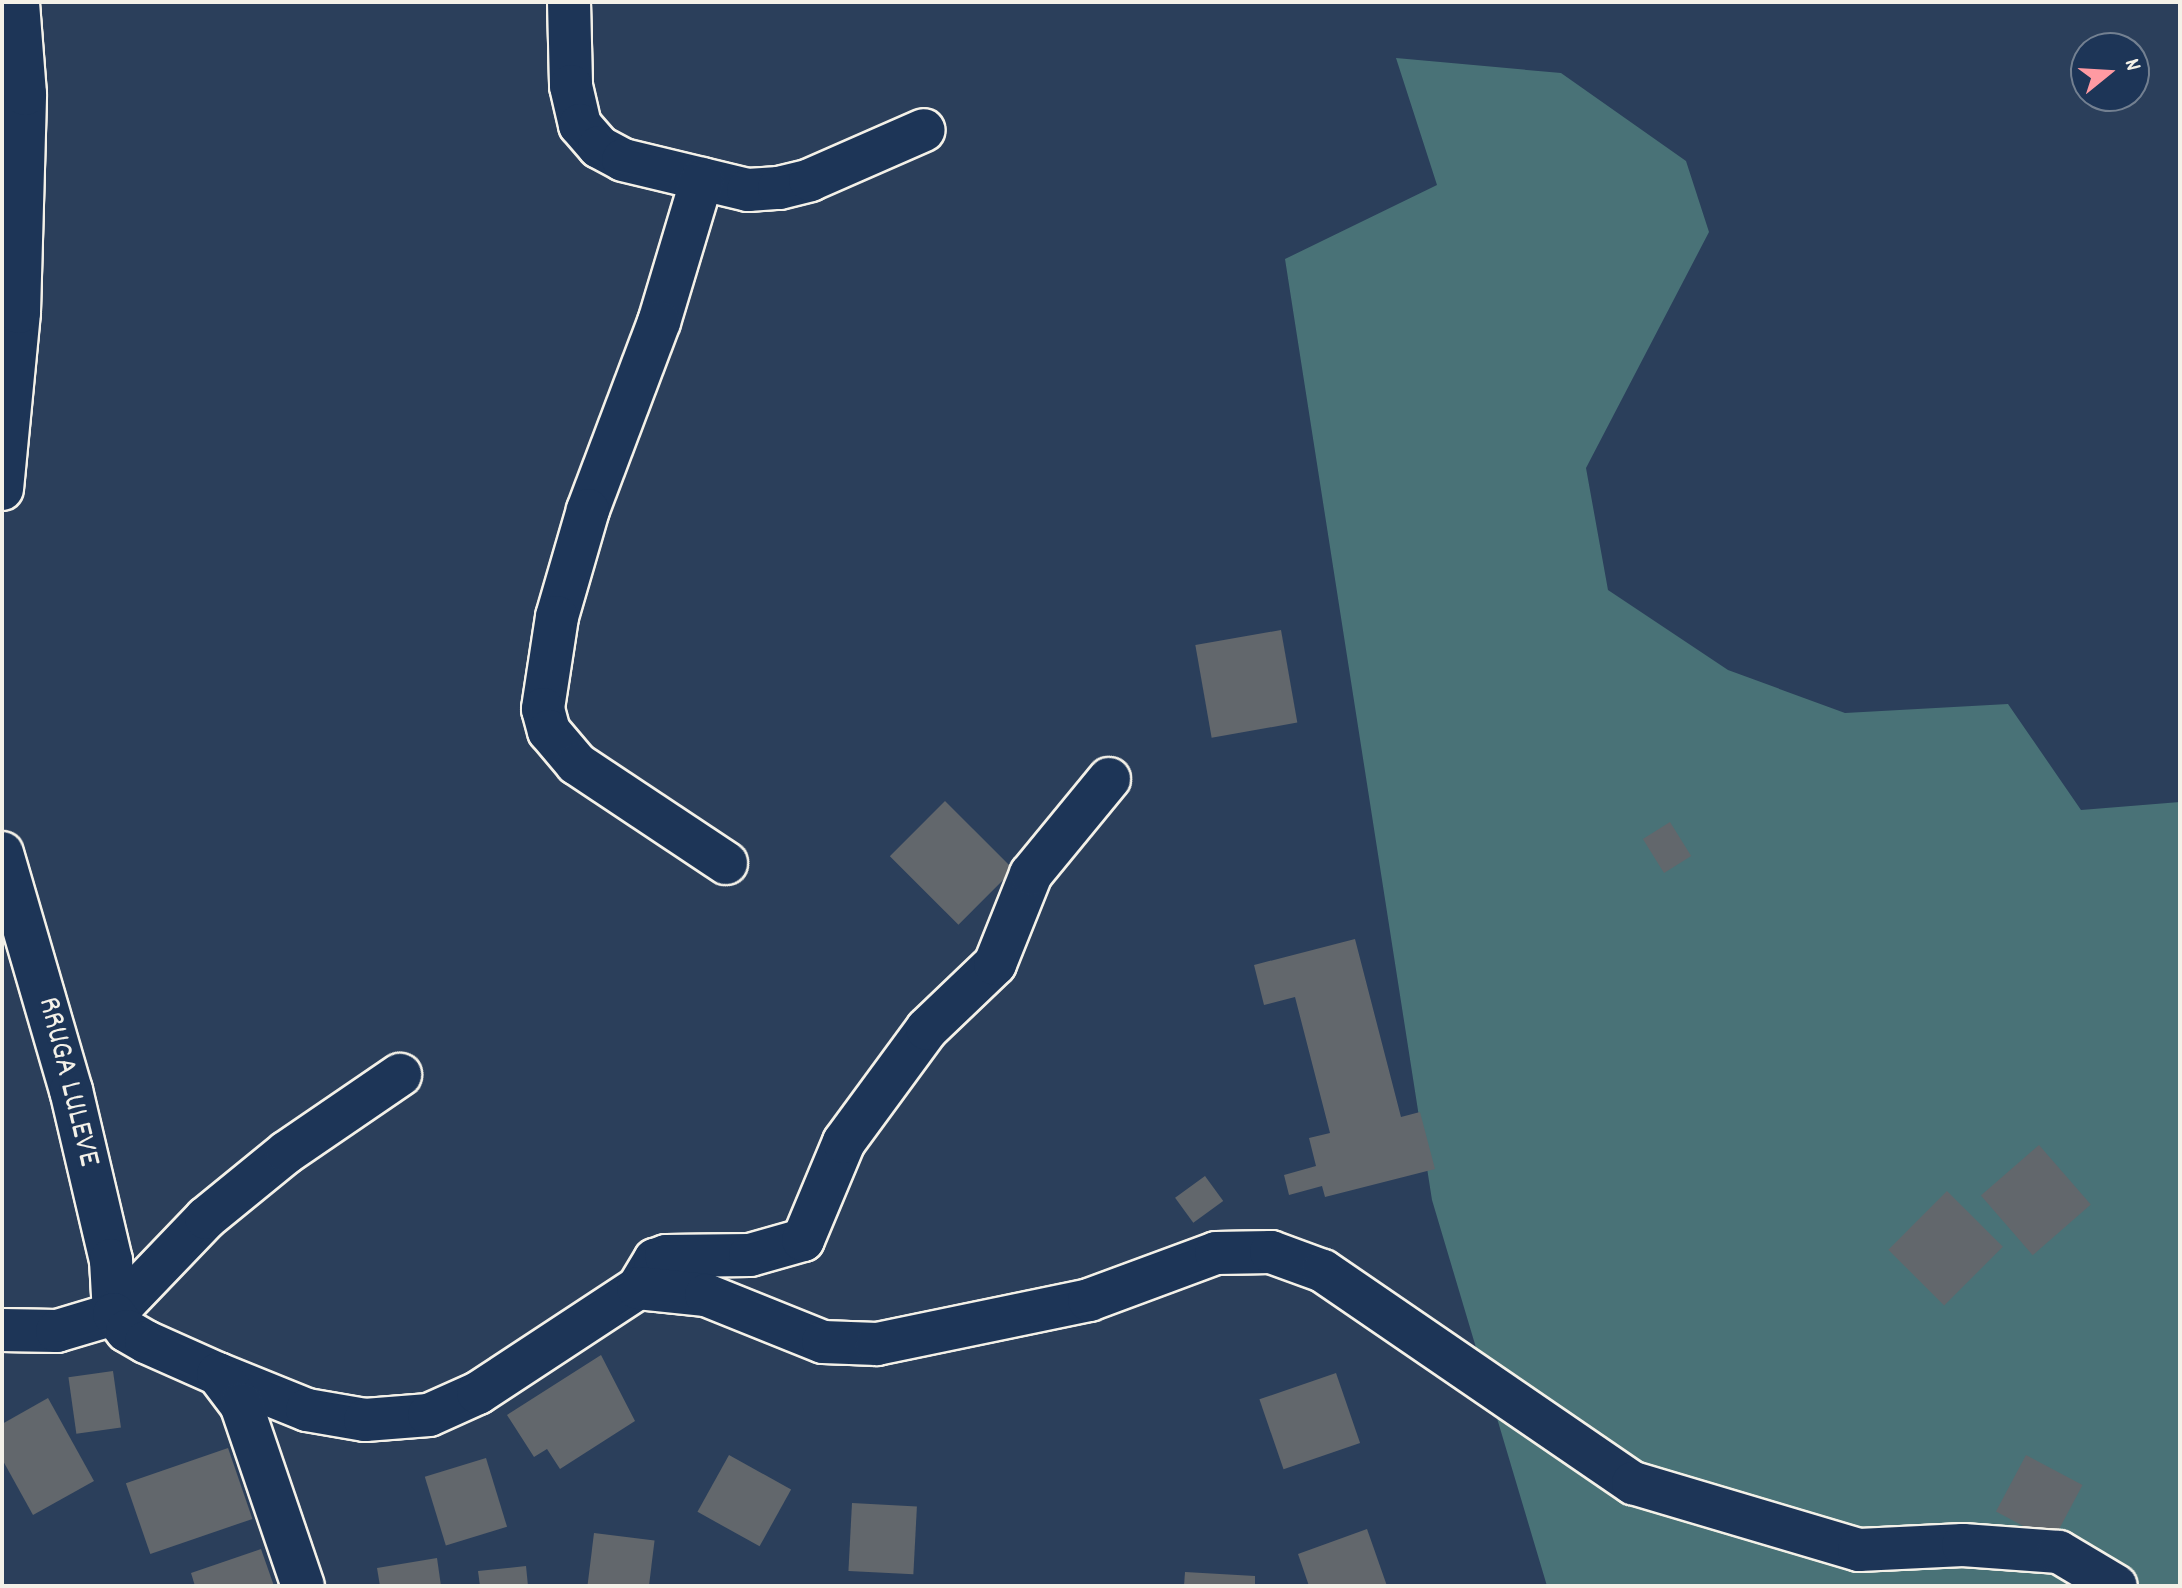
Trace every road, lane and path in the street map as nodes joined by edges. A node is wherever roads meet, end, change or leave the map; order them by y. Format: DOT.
graph roads {
  1 [pos="18,2"];
  2 [pos="569,2"];
  3 [pos="924,130"];
  4 [pos="702,179"];
  5 [pos="2,489"];
  6 [pos="1109,779"];
  7 [pos="2,853"];
  8 [pos="726,863"];
  9 [pos="400,1075"];
  10 [pos="638,1288"];
  11 [pos="114,1314"];
  12 [pos="2,1330"];
  13 [pos="218,1374"];
  14 [pos="303,1586"];
  15 [pos="2116,1586"];
  1 -- 5 [label="street"];
  2 -- 4 [label="street"];
  3 -- 4 [label="street"];
  4 -- 8 [label="street"];
  6 -- 10 [label="street"];
  7 -- 11 [label="street, RRUGA LULEVE"];
  9 -- 11 [label="street"];
  10 -- 13 [label="street"];
  10 -- 15 [label="street"];
  11 -- 12 [label="street"];
  11 -- 13 [label="street"];
  13 -- 14 [label="street"];
}
